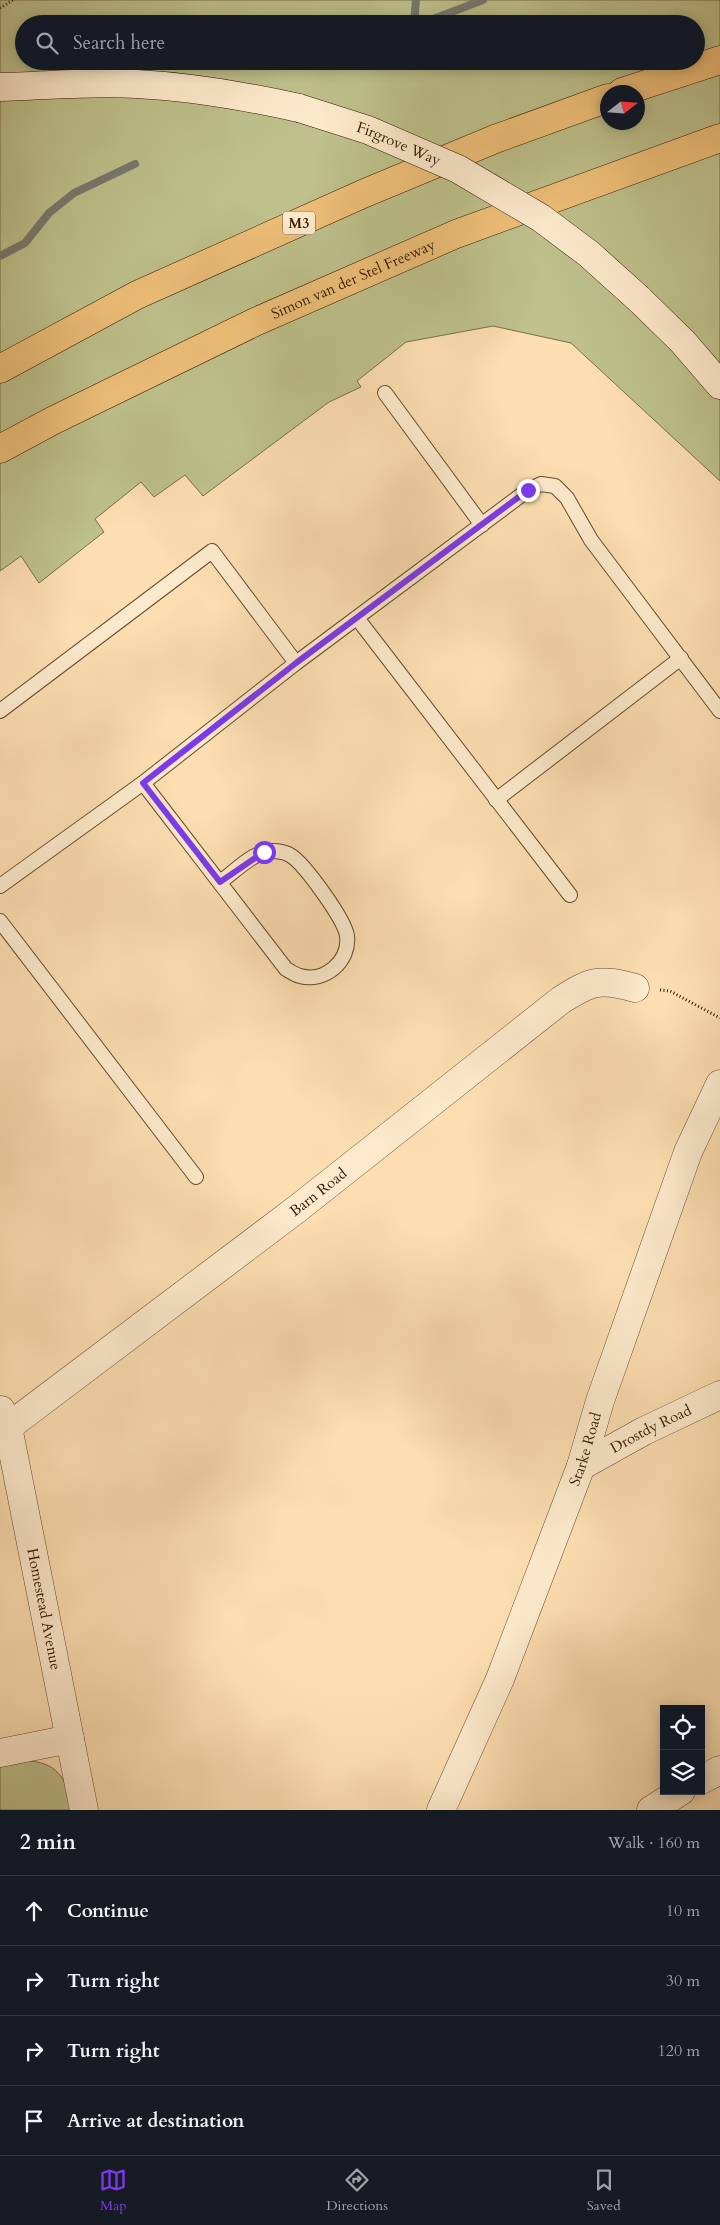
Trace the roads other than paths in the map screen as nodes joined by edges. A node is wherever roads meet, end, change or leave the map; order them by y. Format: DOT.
graph roads {
  1 [pos="720,60"];
  2 [pos="705,65"];
  3 [pos="689,70"];
  4 [pos="643,85"];
  5 [pos="0,87"];
  6 [pos="600,101"];
  7 [pos="720,138"];
  8 [pos="0,369"];
  9 [pos="720,386"];
  10 [pos="385,393"];
  11 [pos="0,449"];
  12 [pos="482,525"];
  13 [pos="356,618"];
  14 [pos="681,658"];
  15 [pos="296,663"];
  16 [pos="0,711"];
  17 [pos="720,711"];
  18 [pos="143,783"];
  19 [pos="496,800"];
  20 [pos="220,882"];
  21 [pos="0,886"];
  22 [pos="570,895"];
  23 [pos="0,921"];
  24 [pos="635,988"];
  25 [pos="720,1084"];
  26 [pos="196,1177"];
  27 [pos="720,1395"];
  28 [pos="4,1418"];
  29 [pos="581,1466"];
  30 [pos="70,1739"];
  31 [pos="0,1753"];
  32 [pos="720,1770"];
  33 [pos="705,1778"];
  34 [pos="674,1795"];
  35 [pos="84,1810"];
  36 [pos="441,1810"];
  37 [pos="650,1810"];
  1 -- 2 [label="highway"];
  3 -- 4 [label="highway"];
  5 -- 9 [label="street, Firgrove Way, bridge"];
  6 -- 8 [label="highway, M3"];
  7 -- 11 [label="highway, Simon van der Stel Freeway"];
  10 -- 12 [label="lane"];
  12 -- 13 [label="lane"];
  12 -- 14 [label="lane"];
  13 -- 15 [label="lane"];
  13 -- 19 [label="lane"];
  14 -- 17 [label="lane"];
  14 -- 19 [label="lane"];
  15 -- 16 [label="lane"];
  15 -- 18 [label="lane"];
  18 -- 20 [label="lane"];
  18 -- 21 [label="lane"];
  19 -- 22 [label="lane"];
  20 -- 20 [label="lane"];
  23 -- 26 [label="lane"];
  24 -- 28 [label="street, Barn Road"];
  25 -- 29 [label="street, Starke Road"];
  27 -- 29 [label="street, Drostdy Road"];
  28 -- 30 [label="street, Homestead Avenue"];
  29 -- 36 [label="street, Starke Road"];
  30 -- 31 [label="street"];
  30 -- 35 [label="street, Homestead Avenue"];
  32 -- 33 [label="street"];
  34 -- 37 [label="street"];
}
